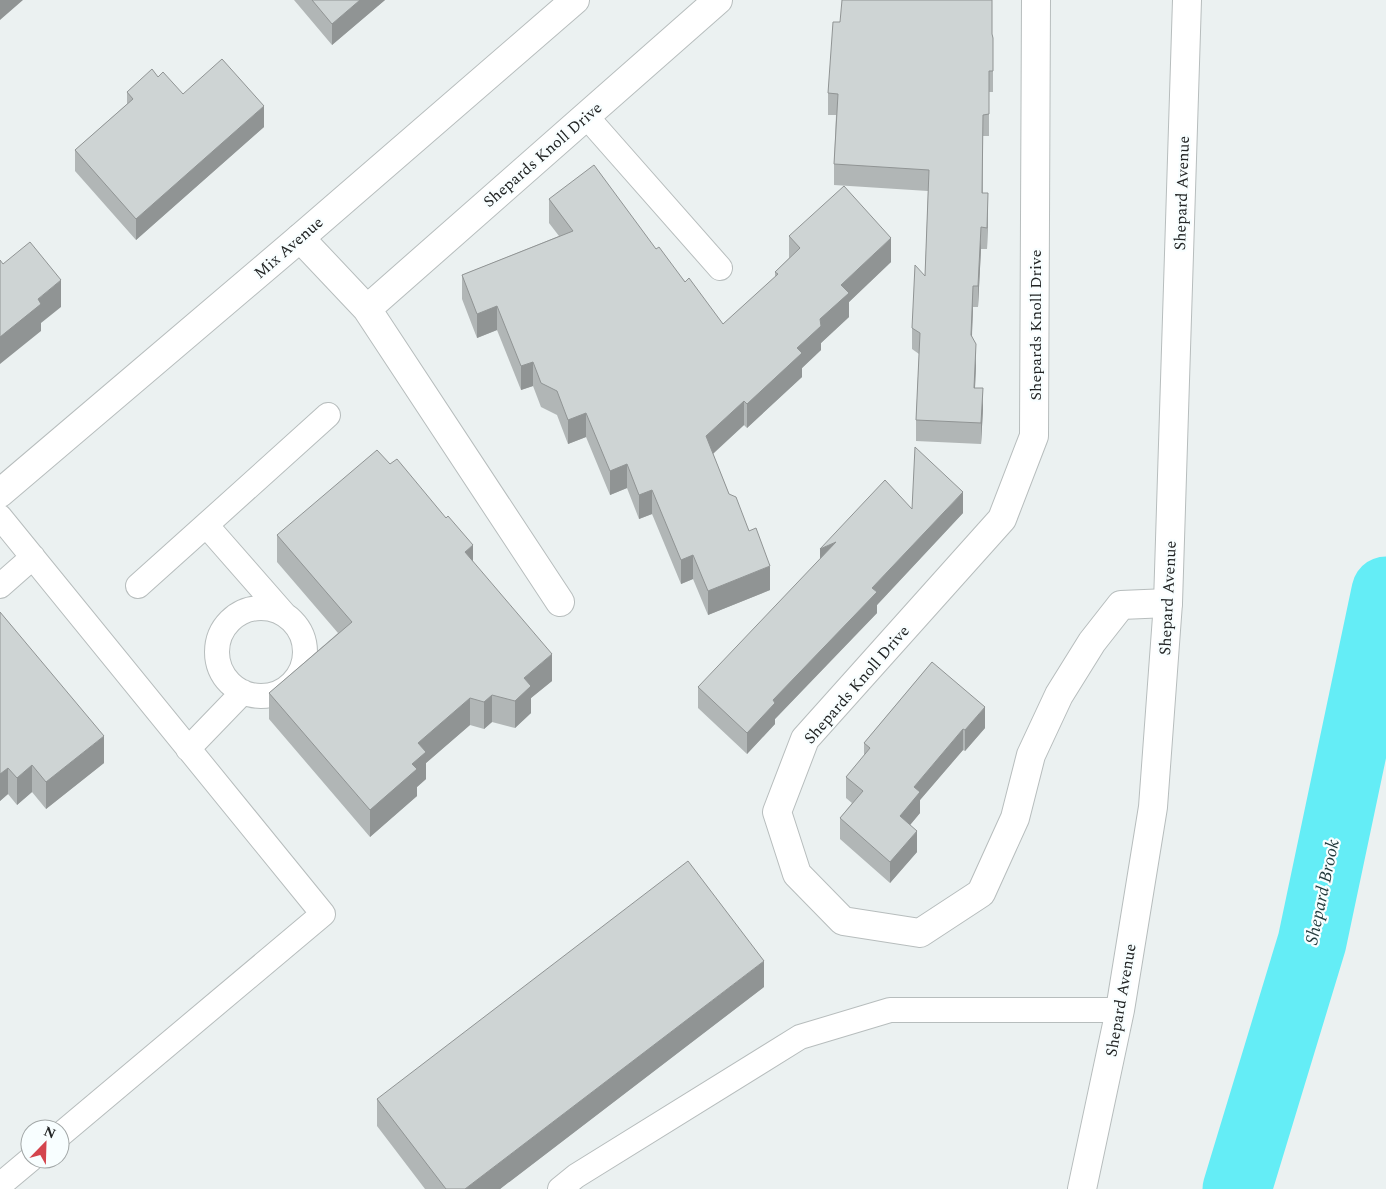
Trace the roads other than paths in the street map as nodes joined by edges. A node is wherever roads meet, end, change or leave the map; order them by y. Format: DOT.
graph roads {
  1 [pos="575,0"];
  2 [pos="718,0"];
  3 [pos="1036,0"];
  4 [pos="1187,0"];
  5 [pos="586,116"];
  6 [pos="300,238"];
  7 [pos="720,268"];
  8 [pos="367,309"];
  9 [pos="328,416"];
  10 [pos="0,493"];
  11 [pos="0,517"];
  12 [pos="206,525"];
  13 [pos="33,558"];
  14 [pos="0,586"];
  15 [pos="138,586"];
  16 [pos="560,602"];
  17 [pos="1168,603"];
  18 [pos="284,614"];
  19 [pos="243,692"];
  20 [pos="188,749"];
  21 [pos="1120,1010"];
  22 [pos="70,1127"];
  23 [pos="20,1168"];
  24 [pos="0,1185"];
  25 [pos="560,1189"];
  26 [pos="1082,1189"];
  1 -- 6 [label="street, Mix Avenue"];
  2 -- 5 [label="street, Shepards Knoll Drive"];
  3 -- 17 [label="street, Shepards Knoll Drive"];
  4 -- 17 [label="street, Shepard Avenue"];
  5 -- 7 [label="lane"];
  5 -- 8 [label="street, Shepards Knoll Drive"];
  6 -- 8 [label="street"];
  6 -- 10 [label="street, Mix Avenue"];
  8 -- 16 [label="street"];
  9 -- 12 [label="lane"];
  11 -- 13 [label="lane"];
  12 -- 15 [label="lane"];
  12 -- 18 [label="lane"];
  13 -- 14 [label="lane"];
  13 -- 20 [label="lane"];
  17 -- 21 [label="street, Shepard Avenue"];
  18 -- 19 [label="lane"];
  18 -- 19 [label="lane"];
  19 -- 20 [label="lane"];
  20 -- 22 [label="lane"];
  21 -- 25 [label="lane"];
  21 -- 26 [label="street, Shepard Avenue"];
  23 -- 24 [label="lane"];
}
